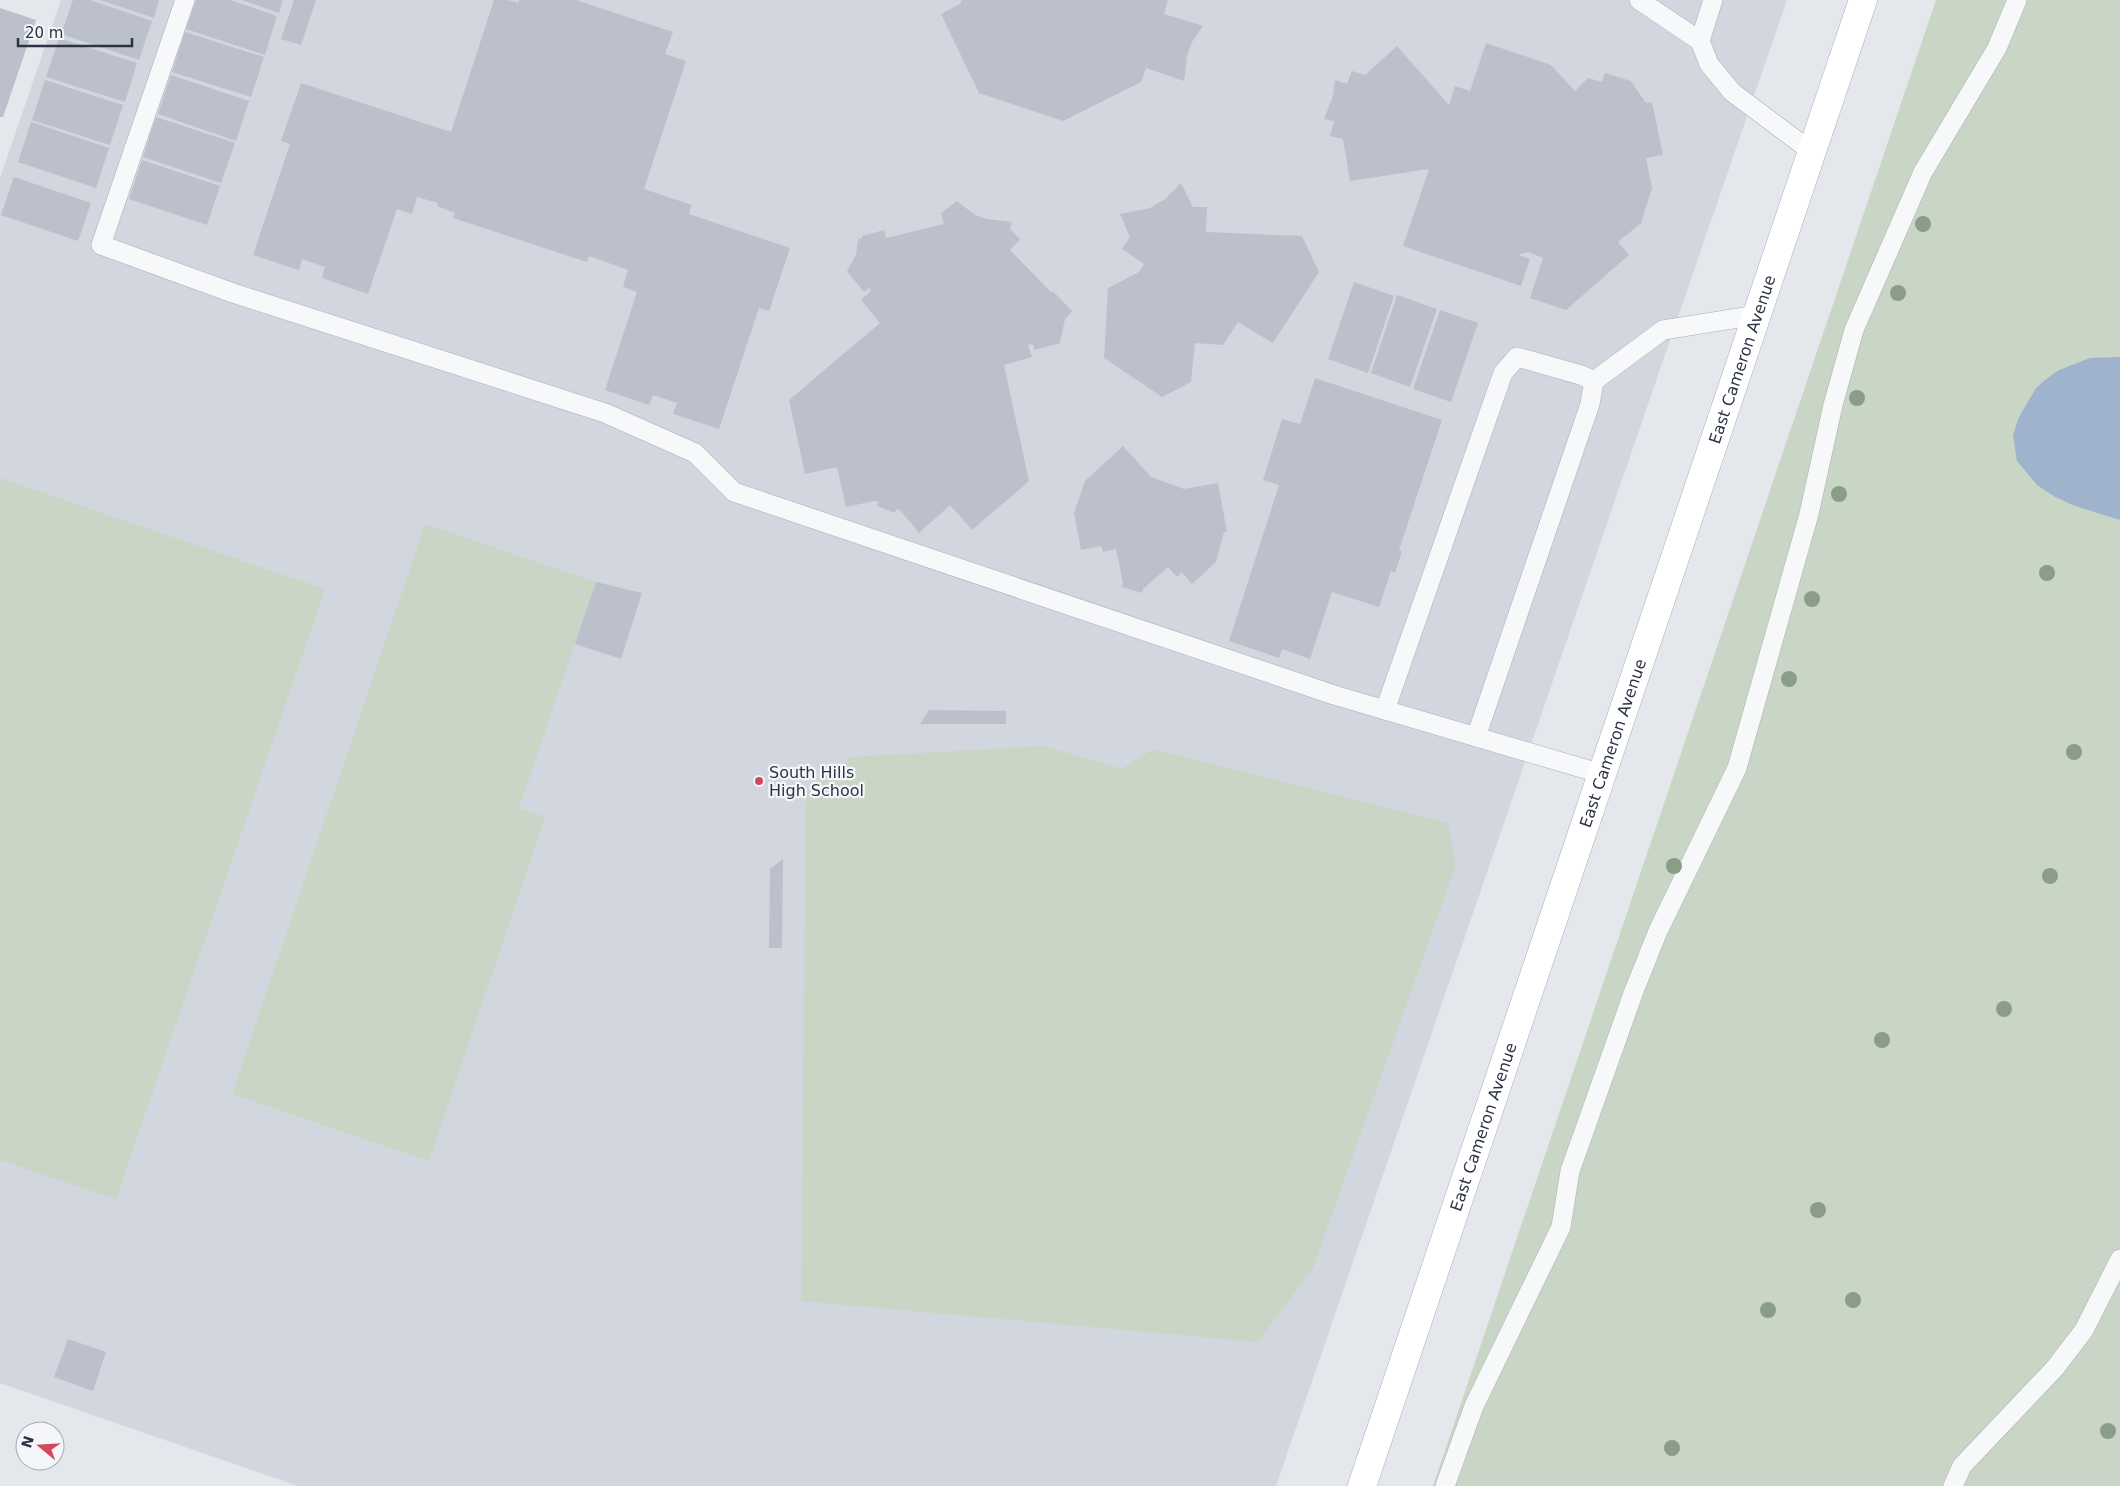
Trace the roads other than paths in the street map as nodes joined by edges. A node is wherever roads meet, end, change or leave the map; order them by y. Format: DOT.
graph roads {
  1 [pos="185,0"];
  2 [pos="1639,0"];
  3 [pos="1713,0"];
  4 [pos="1863,0"];
  5 [pos="2017,0"];
  6 [pos="1700,41"];
  7 [pos="1812,152"];
  8 [pos="1757,314"];
  9 [pos="1594,381"];
  10 [pos="1385,710"];
  11 [pos="1476,737"];
  12 [pos="1602,774"];
  13 [pos="2120,1259"];
  14 [pos="1362,1486"];
  15 [pos="1445,1486"];
  16 [pos="1954,1486"];
  1 -- 10 [label="lane"];
  2 -- 6 [label="lane"];
  3 -- 6 [label="lane"];
  4 -- 7 [label="main road, East Cameron Avenue"];
  5 -- 15 [label="lane"];
  6 -- 7 [label="lane"];
  7 -- 8 [label="main road, East Cameron Avenue"];
  8 -- 9 [label="lane"];
  8 -- 12 [label="main road, East Cameron Avenue"];
  9 -- 10 [label="lane"];
  9 -- 11 [label="lane"];
  10 -- 11 [label="lane"];
  11 -- 12 [label="lane"];
  12 -- 14 [label="main road, East Cameron Avenue"];
  13 -- 16 [label="lane"];
}
